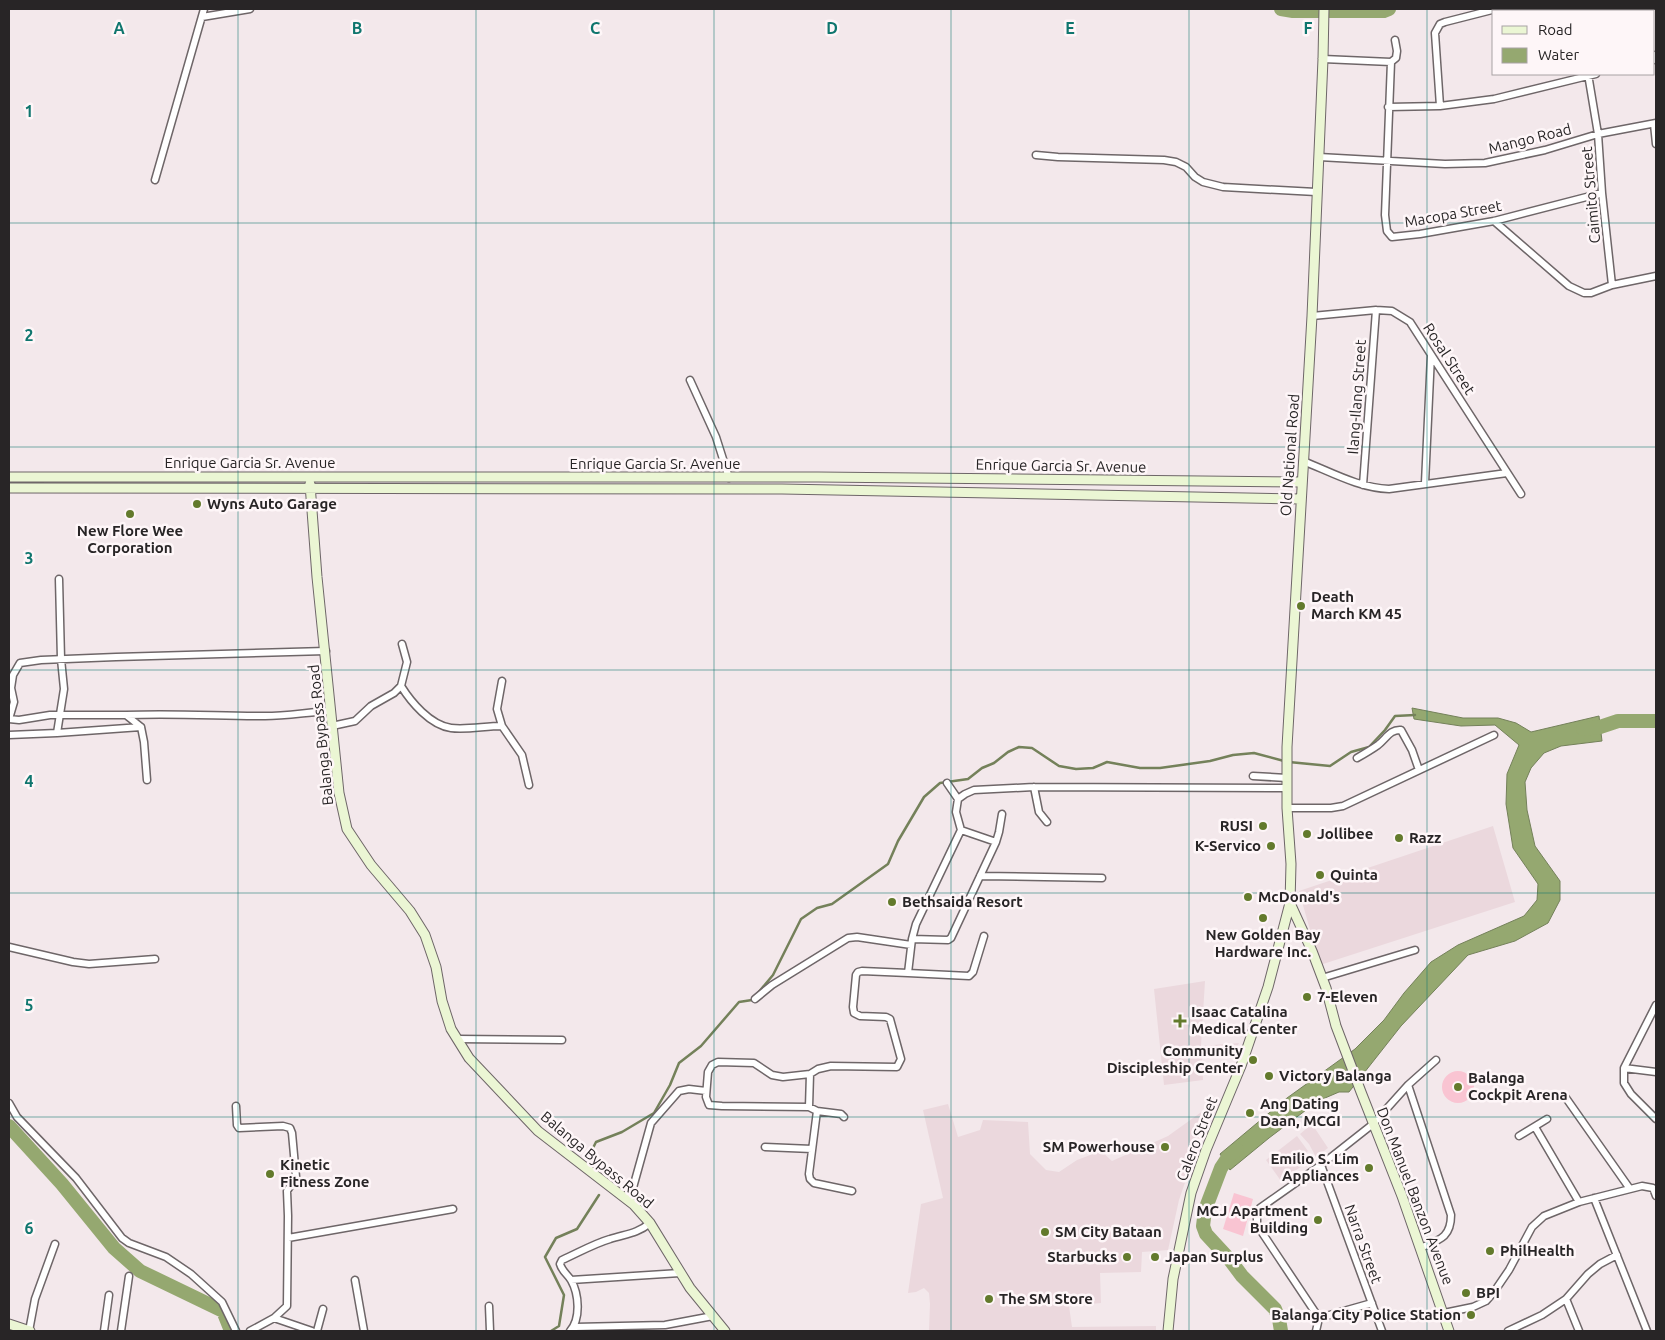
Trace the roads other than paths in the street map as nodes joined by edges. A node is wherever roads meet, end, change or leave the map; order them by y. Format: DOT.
graph roads {
  1 [pos="204,9"];
  2 [pos="250,9"];
  3 [pos="1492,10"];
  4 [pos="1324,12"];
  5 [pos="202,17"];
  6 [pos="1395,40"];
  7 [pos="1323,59"];
  8 [pos="1391,62"];
  9 [pos="1588,75"];
  10 [pos="1440,106"];
  11 [pos="1388,107"];
  12 [pos="1655,123"];
  13 [pos="1598,134"];
  14 [pos="1656,144"];
  15 [pos="1036,154"];
  16 [pos="1319,158"];
  17 [pos="1387,160"];
  18 [pos="155,180"];
  19 [pos="1316,192"];
  20 [pos="1602,193"];
  21 [pos="1494,221"];
  22 [pos="1656,276"];
  23 [pos="1612,285"];
  24 [pos="1376,310"];
  25 [pos="1312,316"];
  26 [pos="1431,354"];
  27 [pos="690,380"];
  28 [pos="1303,461"];
  29 [pos="1507,473"];
  30 [pos="310,476"];
  31 [pos="9,477"];
  32 [pos="729,478"];
  33 [pos="781,478"];
  34 [pos="1302,482"];
  35 [pos="1425,483"];
  36 [pos="1364,485"];
  37 [pos="9,488"];
  38 [pos="310,489"];
  39 [pos="782,489"];
  40 [pos="1521,494"];
  41 [pos="1301,499"];
  42 [pos="59,580"];
  43 [pos="402,644"];
  44 [pos="326,651"];
  45 [pos="61,660"];
  46 [pos="502,681"];
  47 [pos="401,686"];
  48 [pos="331,711"];
  49 [pos="126,715"];
  50 [pos="61,716"];
  51 [pos="9,719"];
  52 [pos="332,726"];
  53 [pos="502,726"];
  54 [pos="141,727"];
  55 [pos="57,733"];
  56 [pos="1494,734"];
  57 [pos="9,735"];
  58 [pos="1357,758"];
  59 [pos="1419,770"];
  60 [pos="1253,776"];
  61 [pos="147,780"];
  62 [pos="947,783"];
  63 [pos="1287,783"];
  64 [pos="528,785"];
  65 [pos="1034,787"];
  66 [pos="958,799"];
  67 [pos="1287,808"];
  68 [pos="1002,814"];
  69 [pos="1047,822"];
  70 [pos="961,830"];
  71 [pos="996,842"];
  72 [pos="980,876"];
  73 [pos="1102,878"];
  74 [pos="1290,903"];
  75 [pos="984,936"];
  76 [pos="911,942"];
  77 [pos="9,946"];
  78 [pos="1415,950"];
  79 [pos="154,958"];
  80 [pos="908,974"];
  81 [pos="1322,978"];
  82 [pos="755,999"];
  83 [pos="1656,1004"];
  84 [pos="458,1039"];
  85 [pos="562,1040"];
  86 [pos="1436,1060"];
  87 [pos="1624,1068"];
  88 [pos="1656,1072"];
  89 [pos="810,1074"];
  90 [pos="1408,1085"];
  91 [pos="706,1091"];
  92 [pos="1566,1098"];
  93 [pos="9,1103"];
  94 [pos="236,1106"];
  95 [pos="809,1107"];
  96 [pos="817,1111"];
  97 [pos="844,1118"];
  98 [pos="1547,1119"];
  99 [pos="1656,1119"];
  100 [pos="1374,1124"];
  101 [pos="1535,1127"];
  102 [pos="1519,1136"];
  103 [pos="765,1147"];
  104 [pos="812,1149"];
  105 [pos="1321,1165"];
  106 [pos="1630,1189"];
  107 [pos="852,1191"];
  108 [pos="1656,1196"];
  109 [pos="1594,1198"];
  110 [pos="629,1202"];
  111 [pos="1579,1202"];
  112 [pos="452,1209"];
  113 [pos="650,1223"];
  114 [pos="288,1238"];
  115 [pos="55,1244"];
  116 [pos="1420,1248"];
  117 [pos="1617,1255"];
  118 [pos="680,1273"];
  119 [pos="129,1276"];
  120 [pos="355,1280"];
  121 [pos="572,1280"];
  122 [pos="109,1295"];
  123 [pos="1566,1299"];
  124 [pos="1372,1303"];
  125 [pos="490,1306"];
  126 [pos="323,1309"];
  127 [pos="1444,1314"];
  128 [pos="713,1316"];
  129 [pos="274,1318"];
  130 [pos="1319,1318"];
  131 [pos="9,1324"];
  132 [pos="665,1328"];
  133 [pos="572,1329"];
  134 [pos="1513,1330"];
  135 [pos="29,1331"];
  136 [pos="104,1331"];
  137 [pos="121,1331"];
  138 [pos="236,1331"];
  139 [pos="250,1331"];
  140 [pos="312,1331"];
  141 [pos="317,1331"];
  142 [pos="364,1331"];
  143 [pos="490,1331"];
  144 [pos="725,1331"];
  145 [pos="1168,1331"];
  146 [pos="1316,1331"];
  147 [pos="1382,1331"];
  148 [pos="1449,1331"];
  149 [pos="1579,1331"];
  150 [pos="1647,1331"];
  1 -- 5 [label="street"];
  2 -- 5 [label="street"];
  3 -- 10 [label="street"];
  4 -- 7 [label="main road, Old National Road"];
  5 -- 18 [label="street"];
  6 -- 8 [label="street, Macopa Street"];
  7 -- 8 [label="street"];
  7 -- 16 [label="main road, Old National Road"];
  8 -- 11 [label="street, Macopa Street"];
  9 -- 10 [label="street"];
  9 -- 13 [label="street, Caimito Street"];
  10 -- 11 [label="street"];
  11 -- 17 [label="street, Macopa Street"];
  12 -- 13 [label="street, Mango Road"];
  12 -- 14 [label="street"];
  13 -- 17 [label="street, Mango Road"];
  13 -- 20 [label="street, Caimito Street"];
  15 -- 19 [label="street"];
  16 -- 17 [label="street, Mango Road"];
  16 -- 19 [label="main road, Old National Road"];
  17 -- 21 [label="street, Macopa Street"];
  19 -- 25 [label="main road, Old National Road"];
  20 -- 21 [label="street, Macopa Street"];
  20 -- 23 [label="street, Caimito Street"];
  21 -- 23 [label="street"];
  22 -- 23 [label="street"];
  24 -- 25 [label="street, Rosal Street"];
  24 -- 26 [label="street, Rosal Street"];
  24 -- 36 [label="street, Ilang-Ilang Street"];
  25 -- 28 [label="main road, Old National Road"];
  26 -- 29 [label="street, Rosal Street"];
  26 -- 35 [label="street"];
  27 -- 32 [label="street"];
  28 -- 34 [label="main road, Old National Road"];
  28 -- 36 [label="street"];
  29 -- 35 [label="street"];
  29 -- 40 [label="street, Rosal Street"];
  30 -- 31 [label="main road, Enrique Garcia Sr. Avenue"];
  30 -- 32 [label="main road, Enrique Garcia Sr. Avenue"];
  30 -- 38 [label="main road, Balanga Bypass Road"];
  32 -- 33 [label="main road, Enrique Garcia Sr. Avenue"];
  33 -- 34 [label="main road, Enrique Garcia Sr. Avenue"];
  33 -- 39 [label="main road"];
  34 -- 41 [label="main road, Old National Road"];
  35 -- 36 [label="street"];
  37 -- 38 [label="main road, Enrique Garcia Sr. Avenue"];
  38 -- 39 [label="main road, Enrique Garcia Sr. Avenue"];
  38 -- 44 [label="main road, Balanga Bypass Road"];
  39 -- 41 [label="main road, Enrique Garcia Sr. Avenue"];
  41 -- 63 [label="main road, Old National Road"];
  42 -- 45 [label="street"];
  43 -- 47 [label="street"];
  44 -- 45 [label="street"];
  44 -- 48 [label="main road, Balanga Bypass Road"];
  45 -- 50 [label="street"];
  45 -- 51 [label="street"];
  46 -- 53 [label="street"];
  47 -- 52 [label="street"];
  47 -- 53 [label="street"];
  48 -- 49 [label="street"];
  48 -- 52 [label="main road, Balanga Bypass Road"];
  49 -- 50 [label="street"];
  49 -- 54 [label="street"];
  50 -- 51 [label="street"];
  50 -- 55 [label="street"];
  52 -- 84 [label="main road, Balanga Bypass Road"];
  53 -- 64 [label="street"];
  54 -- 55 [label="street"];
  54 -- 61 [label="street"];
  55 -- 57 [label="street"];
  56 -- 59 [label="street"];
  58 -- 59 [label="street"];
  59 -- 67 [label="street"];
  60 -- 63 [label="street"];
  62 -- 66 [label="street"];
  63 -- 65 [label="street"];
  63 -- 67 [label="main road, Old National Road"];
  65 -- 66 [label="street"];
  65 -- 69 [label="street"];
  66 -- 70 [label="street"];
  67 -- 74 [label="main road, Old National Road"];
  68 -- 71 [label="street"];
  70 -- 71 [label="street"];
  70 -- 76 [label="street"];
  71 -- 72 [label="street"];
  72 -- 73 [label="street"];
  72 -- 76 [label="street"];
  74 -- 81 [label="main road, Don Manuel Banzon Avenue"];
  74 -- 145 [label="main road, Calero Street"];
  75 -- 80 [label="street"];
  76 -- 80 [label="street"];
  76 -- 82 [label="street"];
  77 -- 79 [label="street"];
  78 -- 81 [label="street"];
  80 -- 89 [label="street"];
  81 -- 100 [label="main road, Don Manuel Banzon Avenue"];
  83 -- 87 [label="street"];
  84 -- 85 [label="street"];
  84 -- 110 [label="main road, Balanga Bypass Road"];
  86 -- 90 [label="street"];
  87 -- 88 [label="street"];
  87 -- 99 [label="street"];
  89 -- 91 [label="street"];
  89 -- 95 [label="street"];
  90 -- 100 [label="street"];
  90 -- 116 [label="street"];
  91 -- 95 [label="street"];
  91 -- 110 [label="street"];
  92 -- 106 [label="street"];
  93 -- 138 [label="street"];
  94 -- 114 [label="street"];
  95 -- 96 [label="street"];
  96 -- 97 [label="street"];
  96 -- 104 [label="street"];
  98 -- 101 [label="street"];
  100 -- 105 [label="street"];
  100 -- 116 [label="main road, Don Manuel Banzon Avenue"];
  101 -- 102 [label="street"];
  101 -- 111 [label="street"];
  103 -- 104 [label="street"];
  104 -- 107 [label="street"];
  105 -- 124 [label="street, Narra Street"];
  105 -- 130 [label="street"];
  106 -- 108 [label="street"];
  106 -- 109 [label="street"];
  109 -- 111 [label="street"];
  109 -- 117 [label="street"];
  110 -- 113 [label="main road, Balanga Bypass Road"];
  111 -- 127 [label="street"];
  112 -- 114 [label="street"];
  113 -- 118 [label="main road, Balanga Bypass Road"];
  113 -- 121 [label="street"];
  114 -- 129 [label="street"];
  115 -- 135 [label="street"];
  116 -- 127 [label="main road, Don Manuel Banzon Avenue"];
  117 -- 123 [label="street"];
  117 -- 150 [label="street"];
  118 -- 121 [label="street"];
  118 -- 128 [label="main road, Balanga Bypass Road"];
  119 -- 137 [label="street"];
  120 -- 142 [label="street"];
  121 -- 133 [label="street"];
  122 -- 136 [label="street"];
  123 -- 134 [label="street"];
  123 -- 149 [label="street"];
  124 -- 130 [label="street"];
  124 -- 147 [label="street, Narra Street"];
  125 -- 143 [label="street"];
  126 -- 141 [label="street"];
  127 -- 148 [label="main road, Don Manuel Banzon Avenue"];
  128 -- 132 [label="street"];
  128 -- 144 [label="main road, Balanga Bypass Road"];
  129 -- 139 [label="street"];
  129 -- 140 [label="street"];
  130 -- 146 [label="street"];
  131 -- 135 [label="main road"];
  132 -- 133 [label="street"];
}
